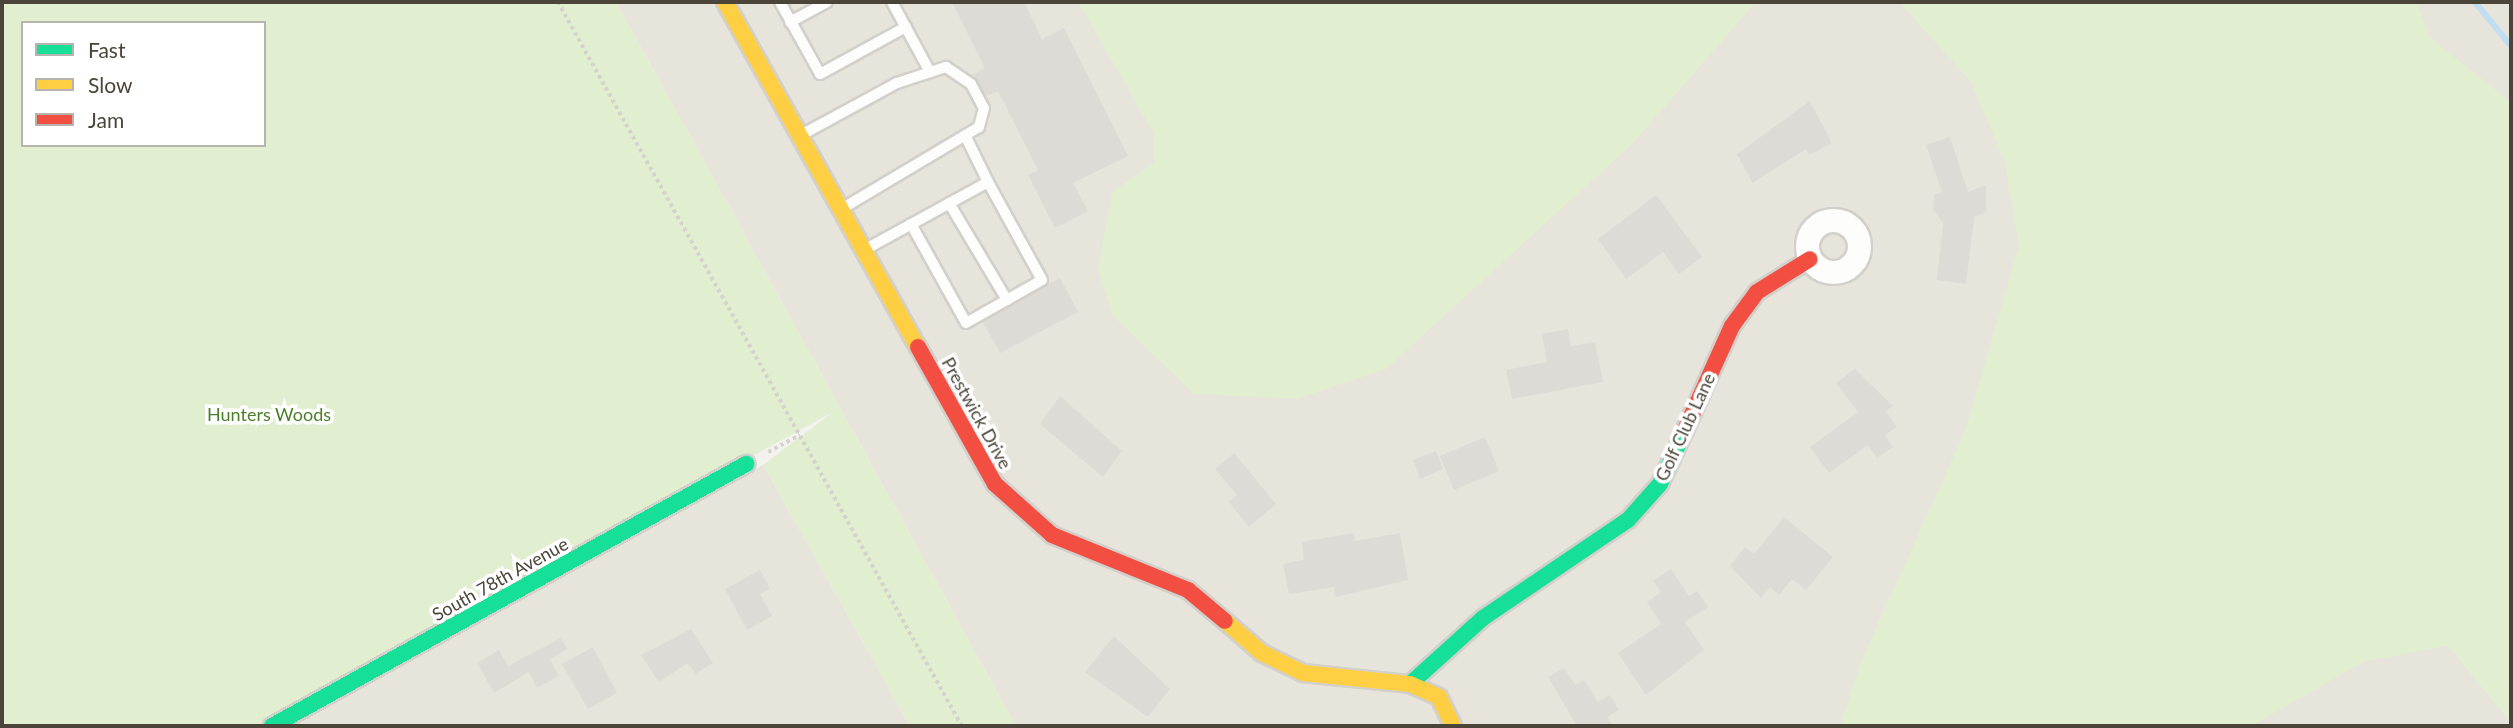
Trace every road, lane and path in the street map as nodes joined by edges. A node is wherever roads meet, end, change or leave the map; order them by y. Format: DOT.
graph roads {
  1 [pos="558,2"];
  2 [pos="725,2"];
  3 [pos="780,2"];
  4 [pos="827,2"];
  5 [pos="892,2"];
  6 [pos="790,22"];
  7 [pos="906,27"];
  8 [pos="930,72"];
  9 [pos="800,135"];
  10 [pos="965,135"];
  11 [pos="988,181"];
  12 [pos="949,203"];
  13 [pos="841,209"];
  14 [pos="911,224"];
  15 [pos="864,250"];
  16 [pos="1810,258"];
  17 [pos="1007,300"];
  18 [pos="800,435"];
  19 [pos="746,464"];
  20 [pos="1410,684"];
  21 [pos="272,726"];
  22 [pos="962,726"];
  23 [pos="1453,726"];
  1 -- 18 [label="path"];
  2 -- 9 [label="street, Prestwick Drive"];
  3 -- 6 [label="lane"];
  4 -- 6 [label="lane"];
  5 -- 7 [label="lane"];
  6 -- 7 [label="lane"];
  7 -- 8 [label="lane"];
  8 -- 9 [label="lane"];
  8 -- 10 [label="lane"];
  9 -- 13 [label="street, Prestwick Drive"];
  10 -- 11 [label="lane"];
  10 -- 13 [label="lane"];
  11 -- 12 [label="lane"];
  11 -- 17 [label="lane"];
  12 -- 14 [label="lane"];
  12 -- 17 [label="lane"];
  13 -- 15 [label="street, Prestwick Drive"];
  14 -- 15 [label="lane"];
  14 -- 17 [label="lane"];
  15 -- 20 [label="street, Prestwick Drive"];
  16 -- 20 [label="street, Golf Club Lane"];
  18 -- 19 [label="path"];
  18 -- 22 [label="path"];
  19 -- 21 [label="street, South 78th Avenue"];
  20 -- 23 [label="street, Prestwick Drive"];
}
